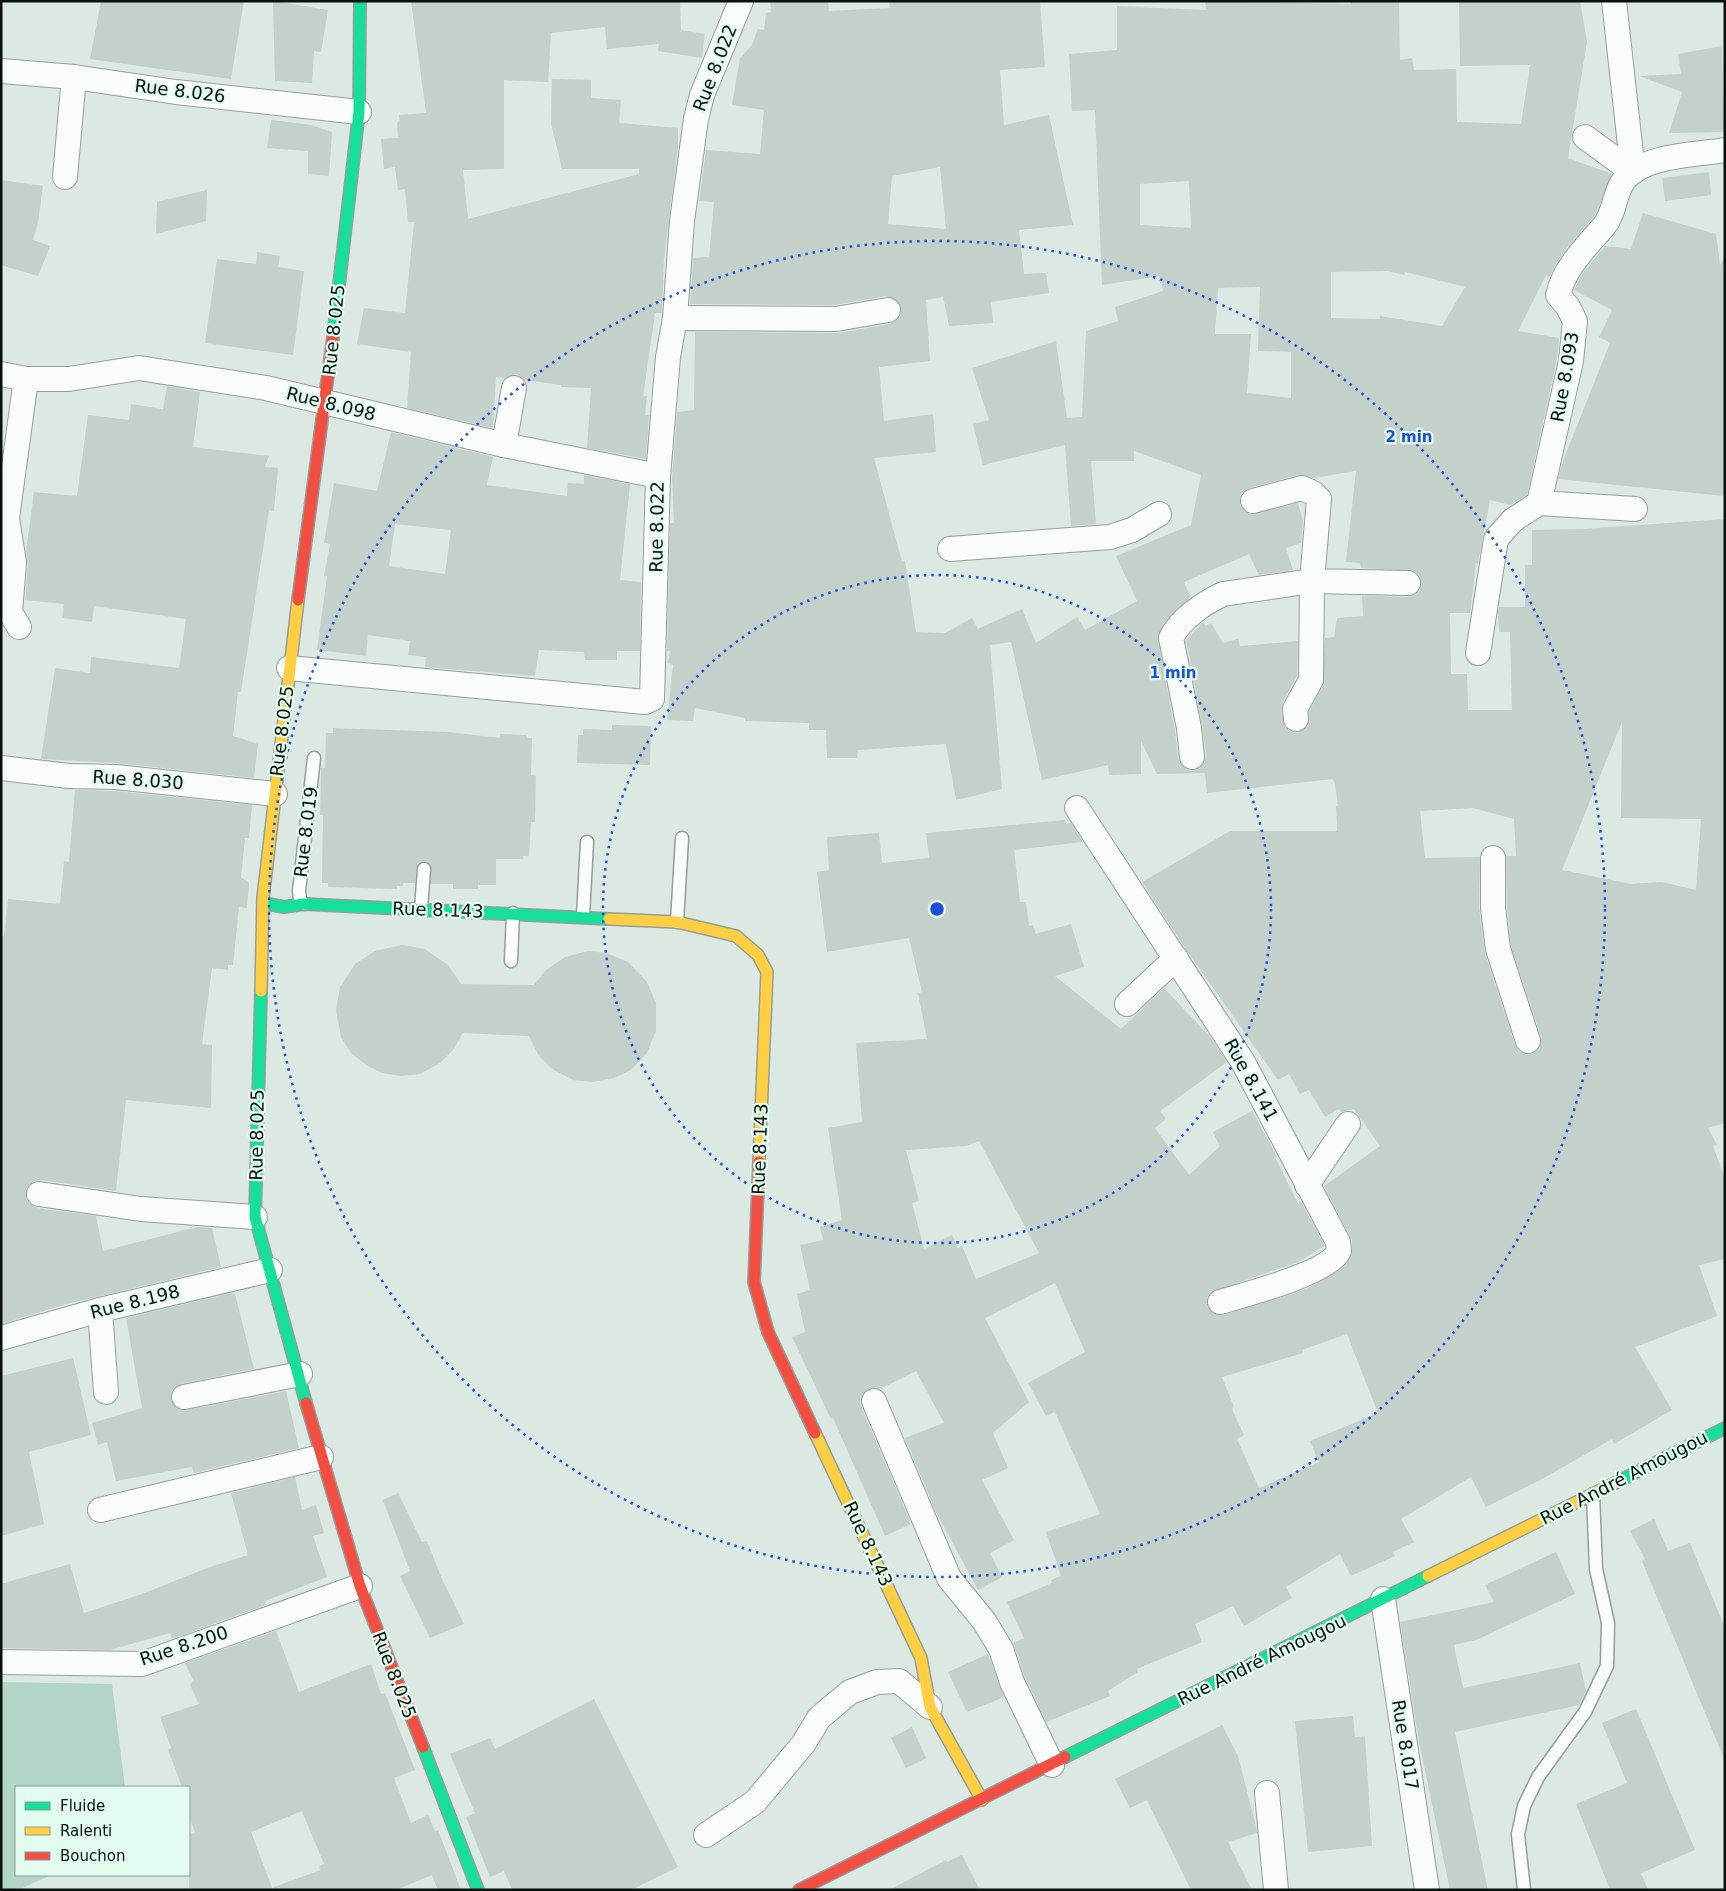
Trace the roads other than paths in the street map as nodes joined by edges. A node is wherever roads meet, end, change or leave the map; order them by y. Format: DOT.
graph roads {
  1 [pos="360,1"];
  2 [pos="742,1"];
  3 [pos="1614,1"];
  4 [pos="1,71"];
  5 [pos="74,77"];
  6 [pos="359,112"];
  7 [pos="1585,137"];
  8 [pos="1725,150"];
  9 [pos="1633,172"];
  10 [pos="66,177"];
  11 [pos="888,310"];
  12 [pos="675,318"];
  13 [pos="1,374"];
  14 [pos="26,379"];
  15 [pos="514,388"];
  16 [pos="326,403"];
  17 [pos="504,445"];
  18 [pos="658,476"];
  19 [pos="1253,501"];
  20 [pos="1539,503"];
  21 [pos="1635,509"];
  22 [pos="1159,514"];
  23 [pos="950,549"];
  24 [pos="1312,581"];
  25 [pos="1408,583"];
  26 [pos="19,627"];
  27 [pos="1478,653"];
  28 [pos="289,668"];
  29 [pos="1296,719"];
  30 [pos="314,758"];
  31 [pos="1192,758"];
  32 [pos="1,768"];
  33 [pos="275,794"];
  34 [pos="1077,808"];
  35 [pos="682,838"];
  36 [pos="587,842"];
  37 [pos="1493,858"];
  38 [pos="424,869"];
  39 [pos="262,903"];
  40 [pos="304,904"];
  41 [pos="421,909"];
  42 [pos="513,913"];
  43 [pos="584,916"];
  44 [pos="677,922"];
  45 [pos="1176,958"];
  46 [pos="511,961"];
  47 [pos="1127,1004"];
  48 [pos="1528,1041"];
  49 [pos="1348,1124"];
  50 [pos="1307,1185"];
  51 [pos="39,1194"];
  52 [pos="256,1217"];
  53 [pos="270,1270"];
  54 [pos="1220,1302"];
  55 [pos="100,1310"];
  56 [pos="1,1338"];
  57 [pos="300,1374"];
  58 [pos="106,1392"];
  59 [pos="184,1397"];
  60 [pos="874,1401"];
  61 [pos="1725,1428"];
  62 [pos="321,1457"];
  63 [pos="1593,1494"];
  64 [pos="100,1510"];
  65 [pos="360,1586"];
  66 [pos="1383,1599"];
  67 [pos="1,1662"];
  68 [pos="930,1707"];
  69 [pos="1052,1765"];
  70 [pos="1267,1793"];
  71 [pos="982,1800"];
  72 [pos="706,1835"];
  73 [pos="478,1890"];
  74 [pos="799,1890"];
  75 [pos="1276,1890"];
  76 [pos="1427,1890"];
  77 [pos="1524,1890"];
  1 -- 6 [label="street, Rue 8.025"];
  2 -- 12 [label="street, Rue 8.022"];
  3 -- 9 [label="street"];
  4 -- 5 [label="street, Rue 8.026"];
  5 -- 6 [label="street, Rue 8.026"];
  5 -- 10 [label="street"];
  6 -- 16 [label="street, Rue 8.025"];
  7 -- 9 [label="street"];
  8 -- 9 [label="street, Rue 8.093"];
  9 -- 20 [label="street, Rue 8.093"];
  11 -- 12 [label="street"];
  12 -- 18 [label="street, Rue 8.022"];
  13 -- 14 [label="street, Rue 8.098"];
  14 -- 16 [label="street, Rue 8.098"];
  14 -- 26 [label="street"];
  15 -- 17 [label="street"];
  16 -- 17 [label="street, Rue 8.098"];
  16 -- 28 [label="street, Rue 8.025"];
  17 -- 18 [label="street, Rue 8.098"];
  18 -- 28 [label="street, Rue 8.022"];
  19 -- 24 [label="street"];
  20 -- 21 [label="street"];
  20 -- 27 [label="street"];
  22 -- 23 [label="street"];
  24 -- 25 [label="street"];
  24 -- 29 [label="street"];
  24 -- 31 [label="street"];
  28 -- 33 [label="street, Rue 8.025"];
  30 -- 40 [label="lane, Rue 8.019"];
  32 -- 33 [label="street, Rue 8.030"];
  33 -- 39 [label="street, Rue 8.025"];
  34 -- 45 [label="street, Rue 8.141"];
  35 -- 44 [label="lane"];
  36 -- 43 [label="lane"];
  37 -- 48 [label="street"];
  38 -- 41 [label="lane"];
  39 -- 40 [label="street, Rue 8.143"];
  39 -- 52 [label="street, Rue 8.025"];
  40 -- 41 [label="street, Rue 8.143"];
  41 -- 42 [label="street, Rue 8.143"];
  42 -- 43 [label="street, Rue 8.143"];
  42 -- 46 [label="lane"];
  43 -- 44 [label="street, Rue 8.143"];
  44 -- 68 [label="street, Rue 8.143"];
  45 -- 47 [label="street"];
  45 -- 50 [label="street, Rue 8.141"];
  49 -- 50 [label="street"];
  50 -- 54 [label="street, Rue 8.141"];
  51 -- 52 [label="street"];
  52 -- 53 [label="street, Rue 8.025"];
  53 -- 55 [label="street, Rue 8.198"];
  53 -- 57 [label="street, Rue 8.025"];
  55 -- 56 [label="street, Rue 8.198"];
  55 -- 58 [label="street"];
  57 -- 59 [label="street"];
  57 -- 62 [label="street, Rue 8.025"];
  60 -- 69 [label="street"];
  61 -- 63 [label="street, Rue André Amougou"];
  62 -- 64 [label="street"];
  62 -- 65 [label="street, Rue 8.025"];
  63 -- 66 [label="street, Rue André Amougou"];
  63 -- 77 [label="lane"];
  65 -- 67 [label="street, Rue 8.200"];
  65 -- 73 [label="street, Rue 8.025"];
  66 -- 69 [label="street, Rue André Amougou"];
  66 -- 76 [label="street, Rue 8.017"];
  68 -- 71 [label="street, Rue 8.143"];
  68 -- 72 [label="street"];
  69 -- 71 [label="street, Rue André Amougou"];
  70 -- 75 [label="street"];
  71 -- 74 [label="street, Rue André Amougou"];
}
